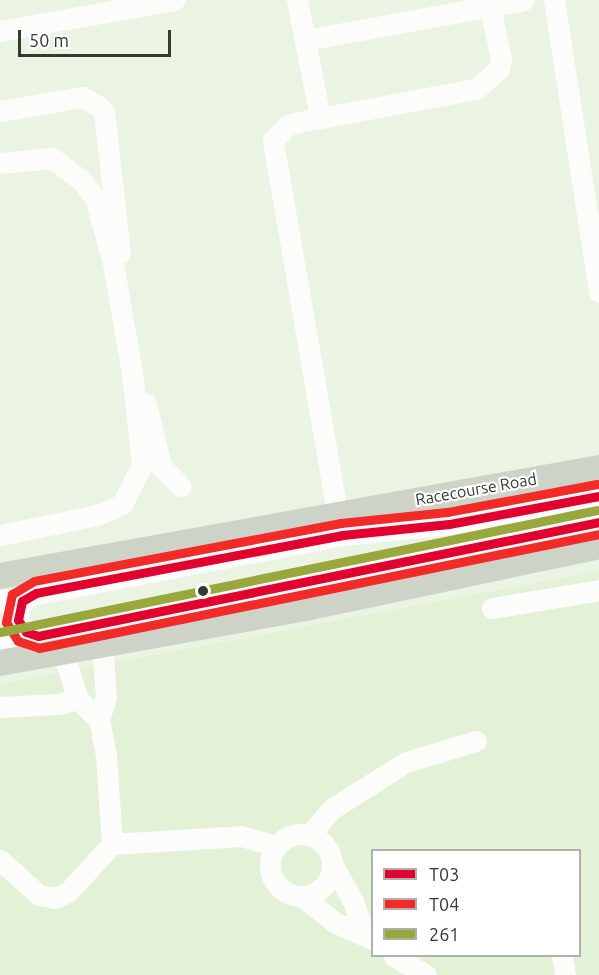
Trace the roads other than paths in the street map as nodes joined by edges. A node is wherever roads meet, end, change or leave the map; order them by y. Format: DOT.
graph roads {
  1 [pos="174,0"];
  2 [pos="297,0"];
  3 [pos="523,0"];
  4 [pos="554,0"];
  5 [pos="490,7"];
  6 [pos="0,30"];
  7 [pos="306,40"];
  8 [pos="0,111"];
  9 [pos="320,117"];
  10 [pos="0,163"];
  11 [pos="599,292"];
  12 [pos="599,468"];
  13 [pos="180,486"];
  14 [pos="599,496"];
  15 [pos="599,522"];
  16 [pos="340,523"];
  17 [pos="0,535"];
  18 [pos="599,546"];
  19 [pos="351,569"];
  20 [pos="0,576"];
  21 [pos="599,590"];
  22 [pos="36,593"];
  23 [pos="0,601"];
  24 [pos="492,608"];
  25 [pos="45,634"];
  26 [pos="0,644"];
  27 [pos="102,645"];
  28 [pos="63,653"];
  29 [pos="0,663"];
  30 [pos="78,699"];
  31 [pos="0,707"];
  32 [pos="99,720"];
  33 [pos="476,741"];
  34 [pos="310,834"];
  35 [pos="112,844"];
  36 [pos="275,846"];
  37 [pos="0,860"];
  38 [pos="332,864"];
  39 [pos="301,896"];
  40 [pos="368,936"];
  41 [pos="396,957"];
  42 [pos="562,957"];
  43 [pos="426,975"];
  44 [pos="565,975"];
  1 -- 6 [label="street"];
  2 -- 7 [label="street"];
  3 -- 5 [label="street"];
  4 -- 11 [label="street"];
  5 -- 7 [label="street"];
  5 -- 9 [label="street"];
  7 -- 9 [label="street"];
  8 -- 13 [label="street"];
  9 -- 16 [label="street"];
  10 -- 17 [label="street"];
  12 -- 16 [label="main road, Racecourse Road"];
  14 -- 16 [label="street"];
  15 -- 19 [label="street"];
  16 -- 19 [label="street"];
  16 -- 20 [label="main road, Racecourse Road"];
  16 -- 22 [label="street"];
  18 -- 27 [label="main road"];
  19 -- 25 [label="street"];
  21 -- 24 [label="street"];
  22 -- 23 [label="street"];
  22 -- 25 [label="street"];
  25 -- 26 [label="street"];
  27 -- 28 [label="main road"];
  27 -- 32 [label="street"];
  28 -- 29 [label="main road"];
  28 -- 30 [label="street"];
  30 -- 31 [label="street"];
  30 -- 32 [label="street"];
  32 -- 35 [label="street"];
  33 -- 34 [label="street"];
  34 -- 36 [label="street"];
  34 -- 38 [label="street"];
  35 -- 36 [label="street"];
  35 -- 37 [label="street"];
  36 -- 39 [label="street"];
  38 -- 39 [label="street"];
  38 -- 40 [label="street"];
  39 -- 40 [label="street"];
  41 -- 43 [label="street"];
  42 -- 44 [label="street"];
}
